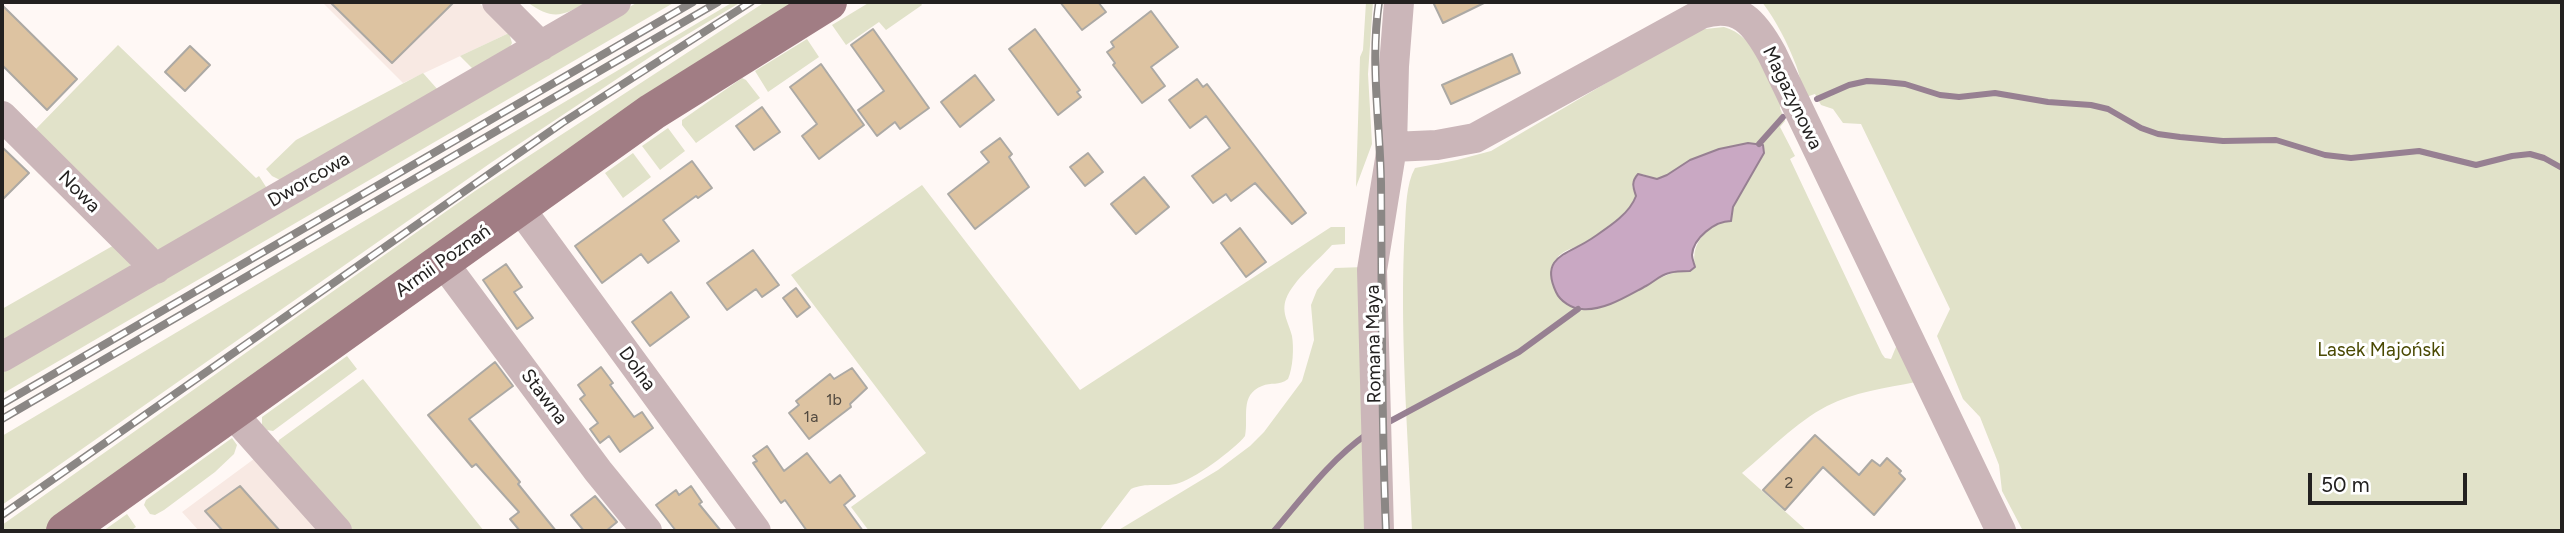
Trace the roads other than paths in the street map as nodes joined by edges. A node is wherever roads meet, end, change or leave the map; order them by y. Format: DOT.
graph roads {
  1 [pos="497,2"];
  2 [pos="617,2"];
  3 [pos="828,2"];
  4 [pos="1399,2"];
  5 [pos="541,46"];
  6 [pos="2,116"];
  7 [pos="1392,153"];
  8 [pos="519,207"];
  9 [pos="442,261"];
  10 [pos="156,269"];
  11 [pos="2,357"];
  12 [pos="231,412"];
  13 [pos="1386,520"];
  14 [pos="65,531"];
  15 [pos="337,531"];
  16 [pos="647,531"];
  17 [pos="756,531"];
  18 [pos="2001,531"];
  1 -- 5 [label="street"];
  2 -- 5 [label="street, Dworcowa"];
  3 -- 8 [label="main road, Armii Poznań"];
  4 -- 7 [label="street, Romana Maya"];
  5 -- 10 [label="street, Dworcowa"];
  6 -- 10 [label="street, Nowa"];
  7 -- 13 [label="street, Romana Maya"];
  7 -- 18 [label="street, Magazynowa"];
  8 -- 9 [label="main road, Armii Poznań"];
  8 -- 17 [label="street, Dolna"];
  9 -- 12 [label="main road, Armii Poznań"];
  9 -- 16 [label="street, Stawna"];
  10 -- 11 [label="street, Dworcowa"];
  12 -- 14 [label="main road, Armii Poznań"];
  12 -- 15 [label="street"];
}
